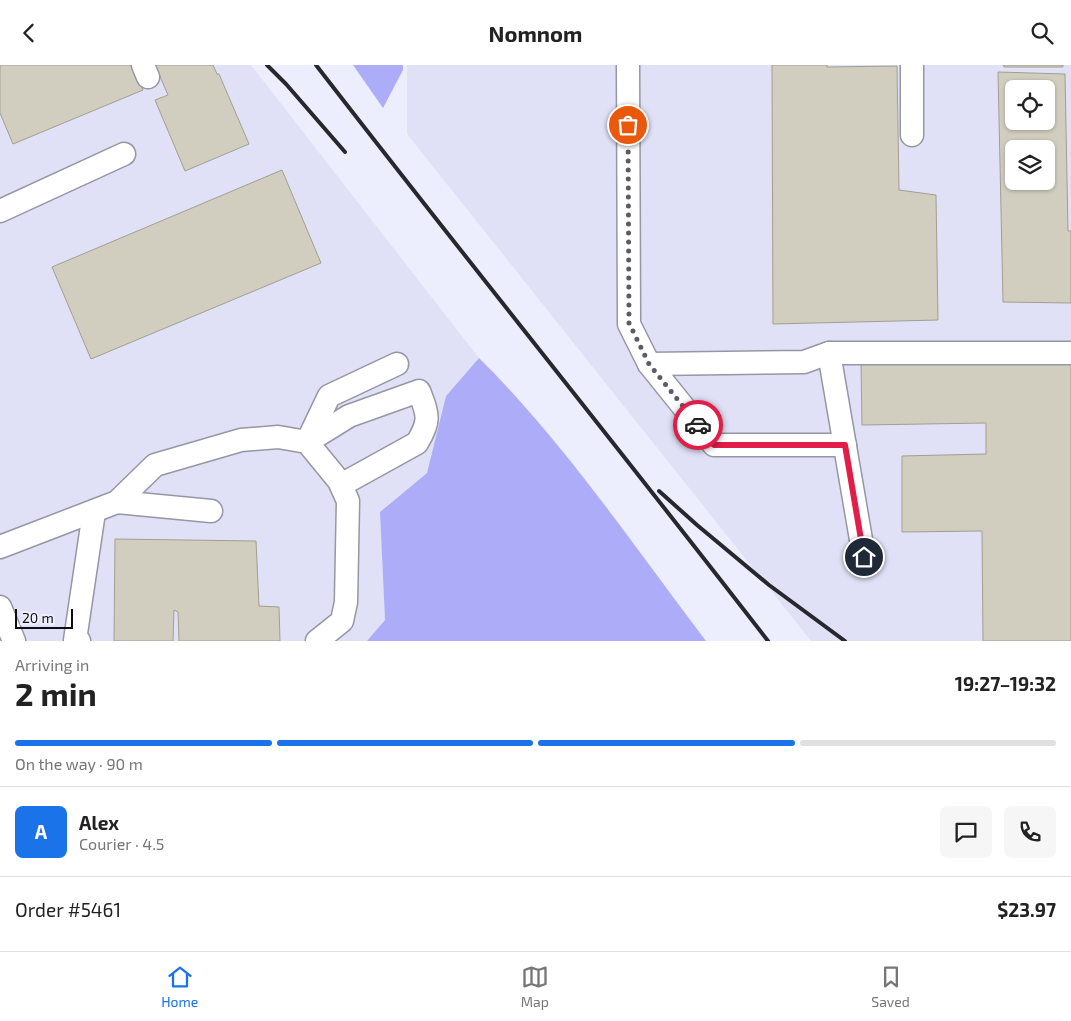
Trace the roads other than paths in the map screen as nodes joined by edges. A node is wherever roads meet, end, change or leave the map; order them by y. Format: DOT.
graph roads {
  1 [pos="628,65"];
  2 [pos="912,65"];
  3 [pos="912,135"];
  4 [pos="124,154"];
  5 [pos="0,211"];
  6 [pos="829,353"];
  7 [pos="1071,353"];
  8 [pos="397,364"];
  9 [pos="649,364"];
  10 [pos="307,442"];
  11 [pos="845,445"];
  12 [pos="341,485"];
  13 [pos="117,502"];
  14 [pos="211,511"];
  15 [pos="94,512"];
  16 [pos="0,547"];
  17 [pos="864,557"];
  18 [pos="0,607"];
  19 [pos="14,641"];
  20 [pos="75,641"];
  21 [pos="317,641"];
  1 -- 9 [label="street"];
  2 -- 3 [label="street"];
  4 -- 5 [label="street"];
  6 -- 7 [label="street"];
  6 -- 9 [label="street"];
  6 -- 11 [label="street"];
  8 -- 10 [label="street"];
  9 -- 11 [label="street"];
  10 -- 12 [label="street"];
  10 -- 12 [label="street"];
  10 -- 13 [label="street"];
  11 -- 17 [label="street"];
  12 -- 21 [label="street"];
  13 -- 14 [label="street"];
  13 -- 15 [label="street"];
  15 -- 16 [label="street"];
  15 -- 20 [label="street"];
  18 -- 19 [label="street"];
}
